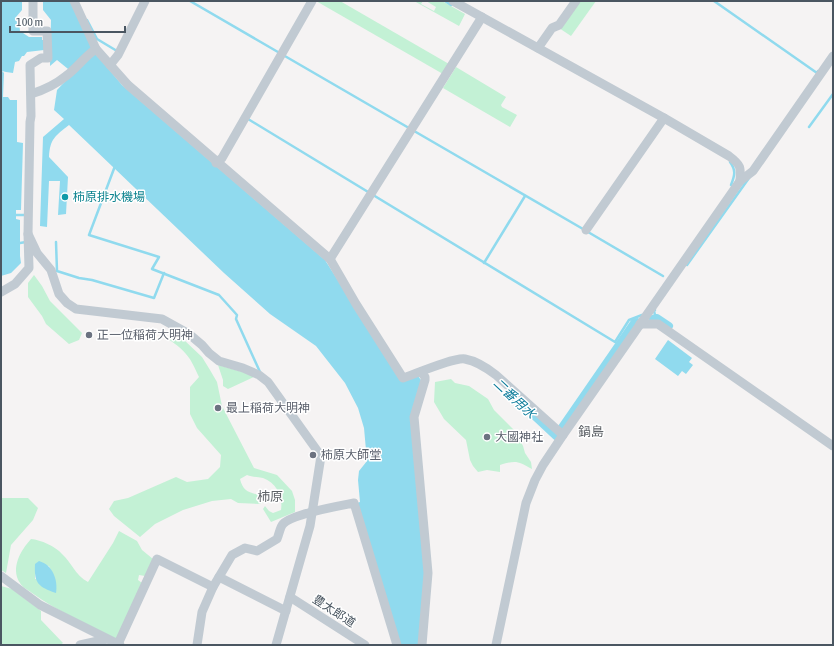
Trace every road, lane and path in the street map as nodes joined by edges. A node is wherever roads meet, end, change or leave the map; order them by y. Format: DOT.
graph roads {
  1 [pos="33,1"];
  2 [pos="74,1"];
  3 [pos="145,1"];
  4 [pos="312,1"];
  5 [pos="453,1"];
  6 [pos="576,1"];
  7 [pos="481,20"];
  8 [pos="538,48"];
  9 [pos="96,49"];
  10 [pos="833,56"];
  11 [pos="110,66"];
  12 [pos="31,94"];
  13 [pos="664,118"];
  14 [pos="216,163"];
  15 [pos="740,181"];
  16 [pos="586,230"];
  17 [pos="28,234"];
  18 [pos="330,259"];
  19 [pos="1,292"];
  20 [pos="640,324"];
  21 [pos="423,374"];
  22 [pos="560,432"];
  23 [pos="833,446"];
  24 [pos="312,513"];
  25 [pos="1,576"];
  26 [pos="219,577"];
  27 [pos="213,587"];
  28 [pos="290,597"];
  29 [pos="286,610"];
  30 [pos="107,639"];
  31 [pos="80,645"];
  32 [pos="119,645"];
  33 [pos="197,645"];
  34 [pos="276,645"];
  35 [pos="365,645"];
  36 [pos="397,645"];
  37 [pos="422,645"];
  38 [pos="496,645"];
  1 -- 12 [label="street"];
  2 -- 9 [label="street"];
  3 -- 11 [label="street"];
  4 -- 14 [label="street"];
  5 -- 7 [label="street"];
  6 -- 8 [label="street"];
  7 -- 8 [label="street"];
  7 -- 18 [label="street"];
  8 -- 13 [label="street"];
  9 -- 11 [label="street"];
  9 -- 12 [label="street"];
  10 -- 15 [label="street"];
  11 -- 14 [label="street"];
  12 -- 17 [label="street"];
  13 -- 15 [label="street"];
  13 -- 16 [label="street"];
  14 -- 18 [label="street"];
  15 -- 20 [label="street"];
  17 -- 19 [label="street"];
  17 -- 24 [label="street"];
  18 -- 21 [label="street"];
  20 -- 22 [label="street"];
  20 -- 23 [label="street"];
  21 -- 22 [label="street"];
  21 -- 37 [label="street"];
  22 -- 38 [label="street"];
  24 -- 26 [label="street"];
  24 -- 28 [label="street"];
  24 -- 36 [label="street"];
  25 -- 30 [label="street"];
  26 -- 27 [label="street"];
  26 -- 29 [label="street"];
  27 -- 32 [label="street"];
  27 -- 33 [label="street"];
  28 -- 29 [label="street"];
  28 -- 35 [label="street, 豊太郎道"];
  29 -- 34 [label="street"];
  30 -- 31 [label="street"];
  30 -- 32 [label="street"];
}
